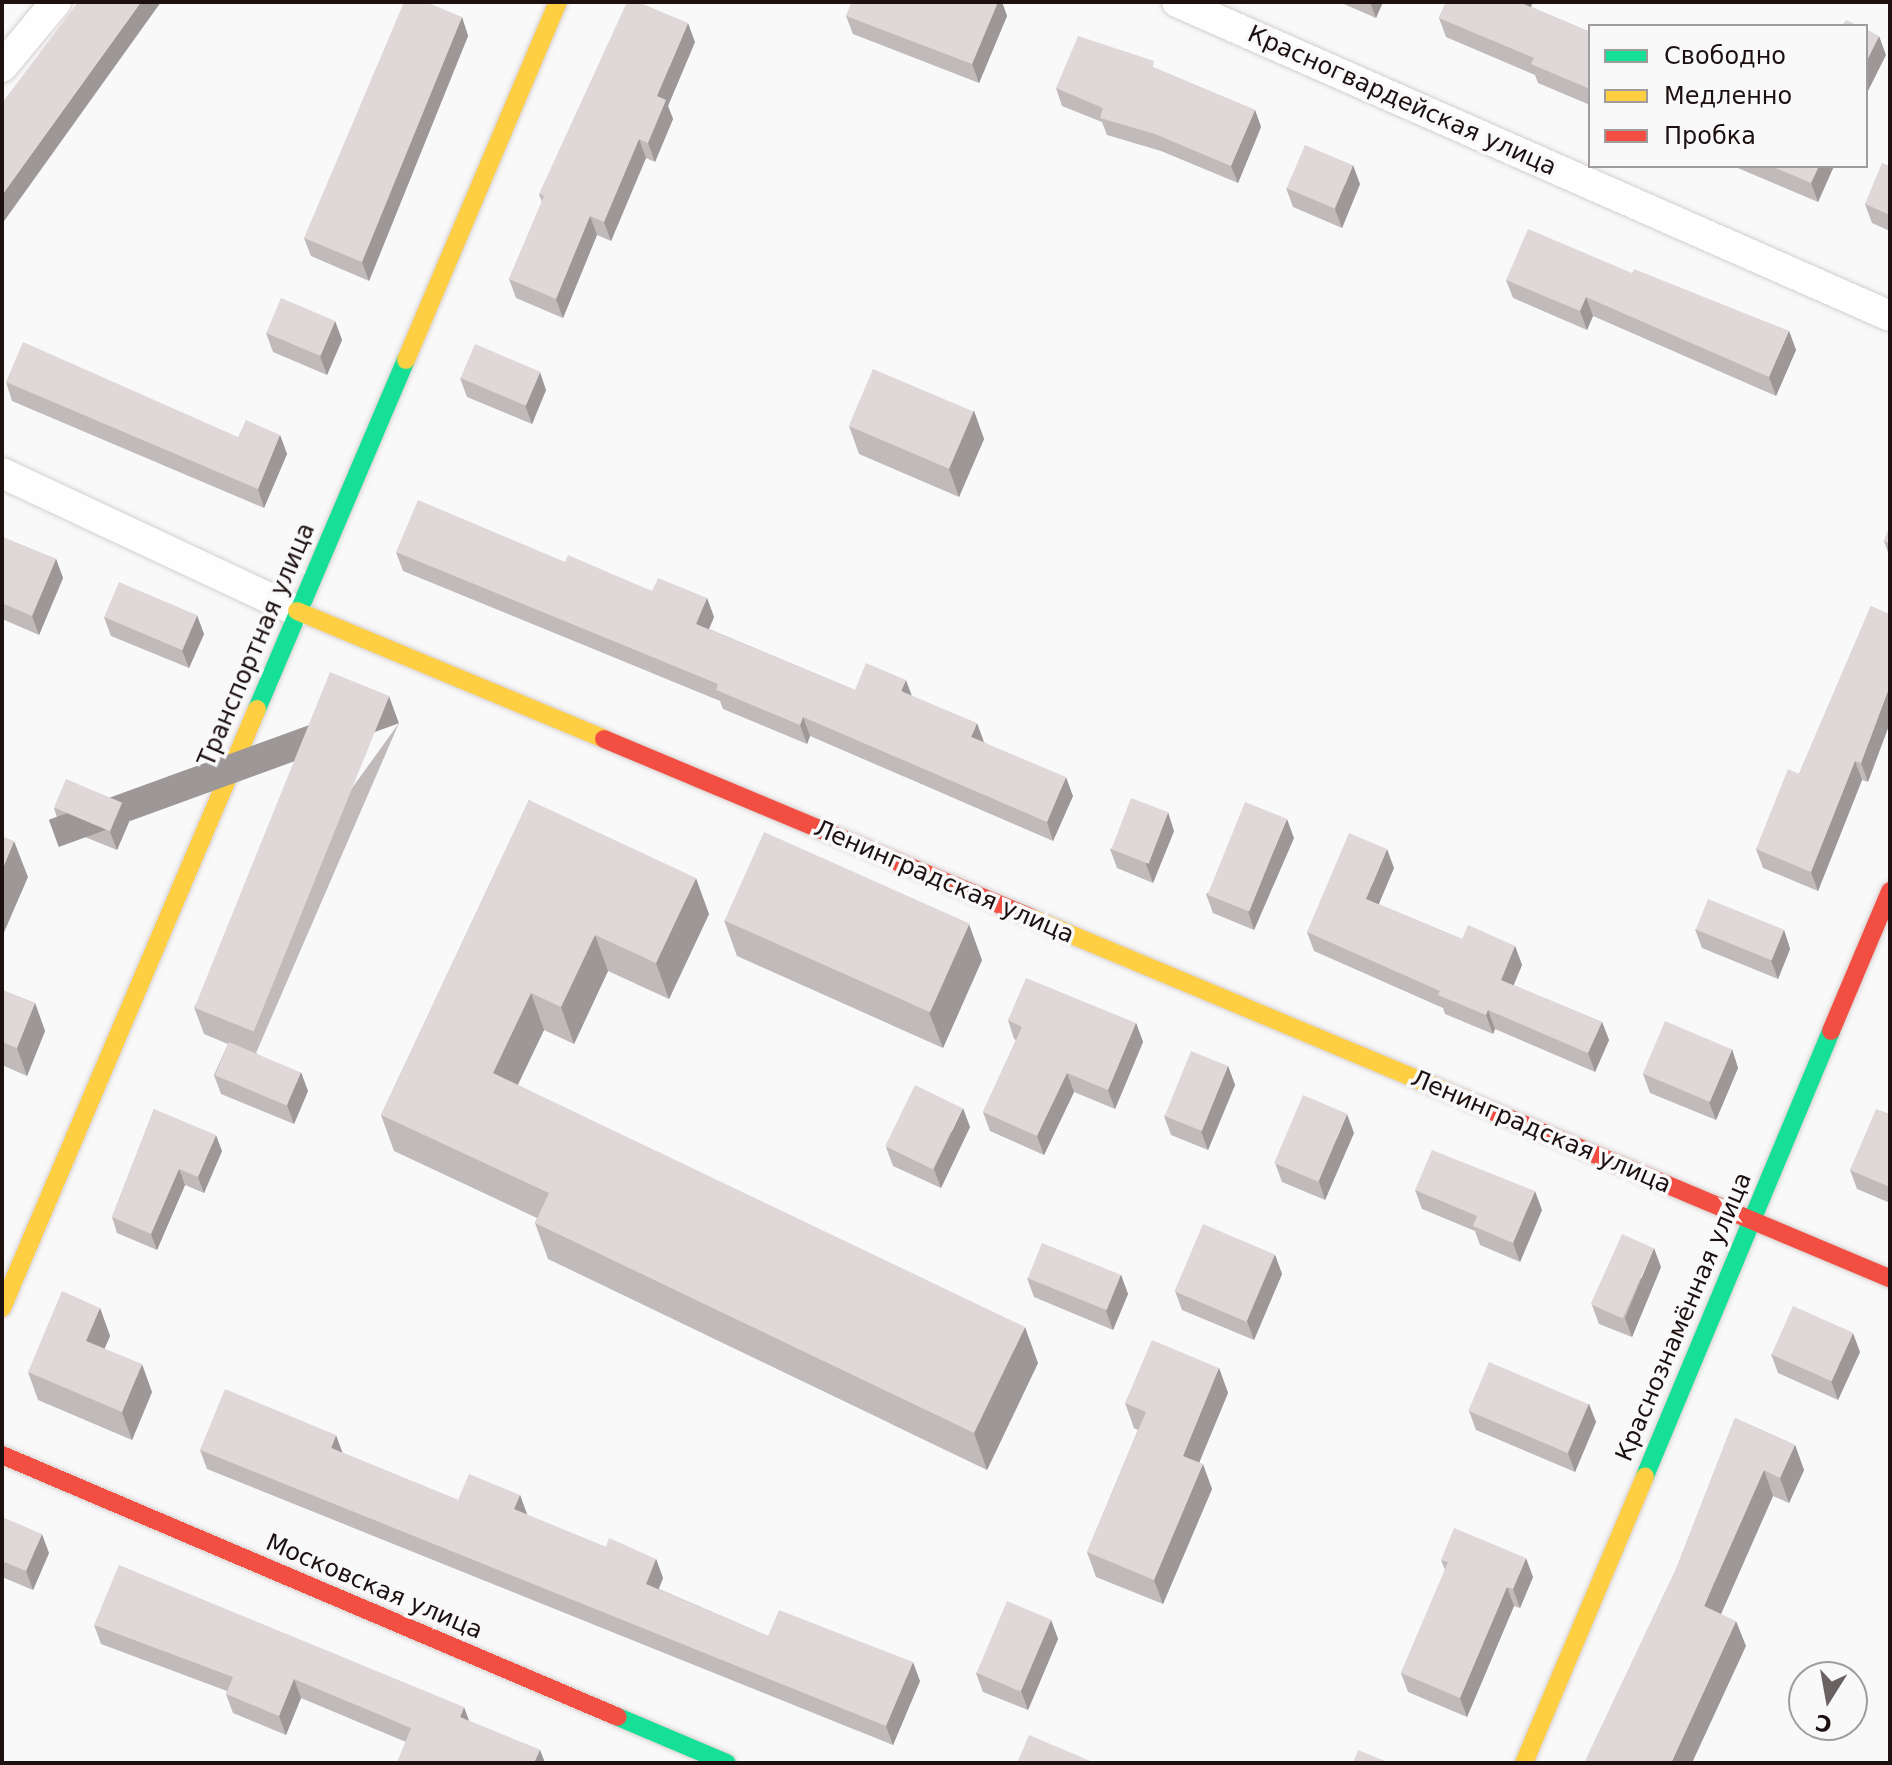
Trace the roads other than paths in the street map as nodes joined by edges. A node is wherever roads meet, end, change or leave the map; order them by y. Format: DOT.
graph roads {
  1 [pos="56,2"];
  2 [pos="558,2"];
  3 [pos="1177,2"];
  4 [pos="2,67"];
  5 [pos="1890,316"];
  6 [pos="2,473"];
  7 [pos="297,611"];
  8 [pos="1890,891"];
  9 [pos="1750,1219"];
  10 [pos="1890,1278"];
  11 [pos="2,1308"];
  12 [pos="2,1455"];
  13 [pos="727,1763"];
  14 [pos="1524,1763"];
  1 -- 4 [label="street"];
  2 -- 7 [label="street, Транспортная улица"];
  3 -- 5 [label="street, Красногвардейская улица"];
  6 -- 7 [label="street, Ленинградская улица"];
  7 -- 9 [label="street, Ленинградская улица"];
  7 -- 11 [label="street, Транспортная улица"];
  8 -- 9 [label="street, Краснознамённая улица"];
  9 -- 10 [label="street, Ленинградская улица"];
  9 -- 14 [label="street, Краснознамённая улица"];
  12 -- 13 [label="street, Московская улица"];
}
